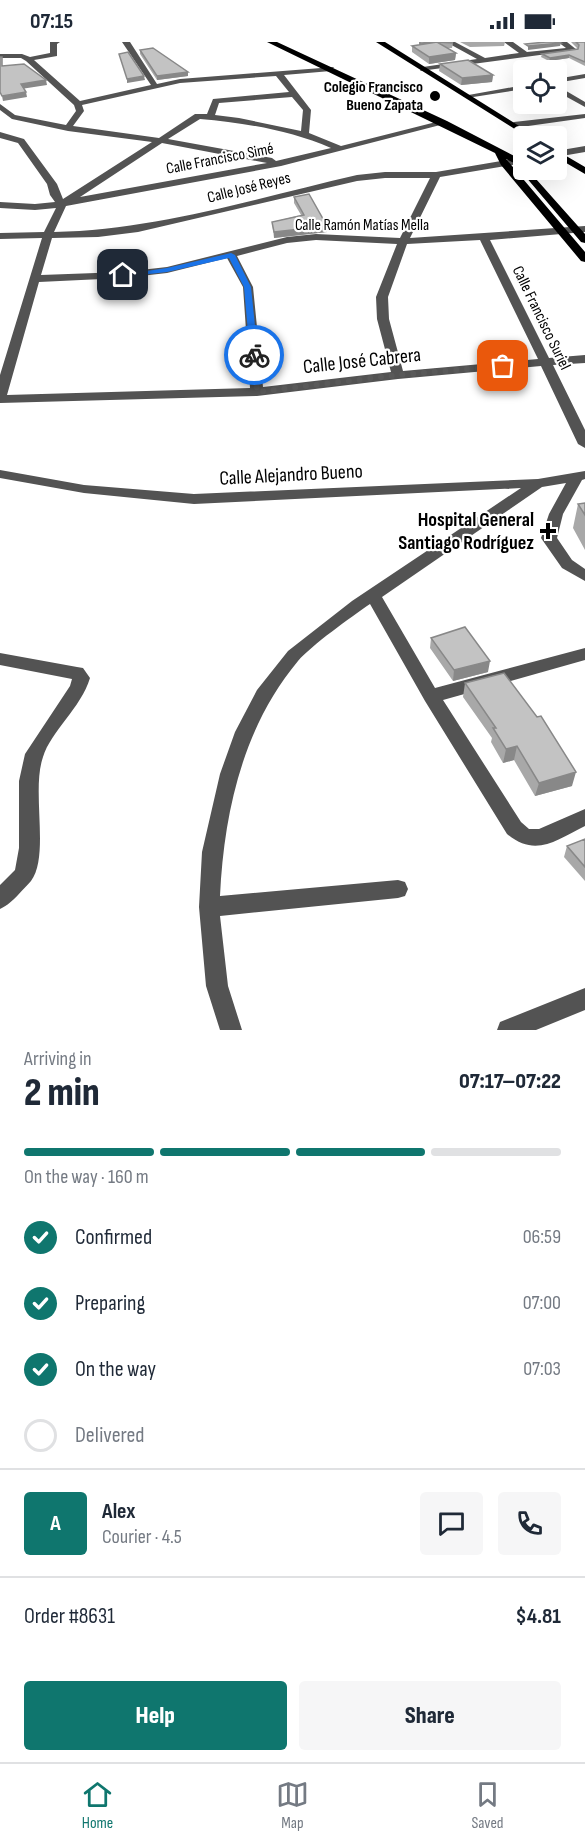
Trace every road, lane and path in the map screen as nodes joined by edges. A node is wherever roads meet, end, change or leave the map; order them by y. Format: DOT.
graph roads {
  1 [pos="56,42"];
  2 [pos="126,42"];
  3 [pos="271,42"];
  4 [pos="380,42"];
  5 [pos="450,42"];
  6 [pos="508,42"];
  7 [pos="562,42"];
  8 [pos="526,54"];
  9 [pos="0,56"];
  10 [pos="29,59"];
  11 [pos="484,60"];
  12 [pos="331,69"];
  13 [pos="423,69"];
  14 [pos="278,73"];
  15 [pos="585,76"];
  16 [pos="567,79"];
  17 [pos="155,86"];
  18 [pos="513,89"];
  19 [pos="295,94"];
  20 [pos="567,94"];
  21 [pos="467,96"];
  22 [pos="78,104"];
  23 [pos="585,105"];
  24 [pos="0,106"];
  25 [pos="211,116"];
  26 [pos="585,116"];
  27 [pos="444,123"];
  28 [pos="514,125"];
  29 [pos="68,128"];
  30 [pos="305,134"];
  31 [pos="0,135"];
  32 [pos="158,140"];
  33 [pos="339,148"];
  34 [pos="585,149"];
  35 [pos="567,152"];
  36 [pos="500,153"];
  37 [pos="567,159"];
  38 [pos="513,160"];
  39 [pos="281,163"];
  40 [pos="504,163"];
  41 [pos="513,164"];
  42 [pos="585,171"];
  43 [pos="436,175"];
  44 [pos="536,180"];
  45 [pos="0,204"];
  46 [pos="62,204"];
  47 [pos="581,229"];
  48 [pos="563,232"];
  49 [pos="0,236"];
  50 [pos="48,236"];
  51 [pos="484,237"];
  52 [pos="585,240"];
  53 [pos="403,241"];
  54 [pos="231,255"];
  55 [pos="585,259"];
  56 [pos="34,279"];
  57 [pos="585,358"];
  58 [pos="544,363"];
  59 [pos="398,375"];
  60 [pos="257,392"];
  61 [pos="0,398"];
  62 [pos="585,444"];
  63 [pos="0,474"];
  64 [pos="581,476"];
  65 [pos="538,483"];
  66 [pos="585,576"];
  67 [pos="374,595"];
  68 [pos="585,654"];
  69 [pos="0,659"];
  70 [pos="432,696"];
  71 [pos="585,817"];
  72 [pos="398,889"];
  73 [pos="0,899"];
  74 [pos="209,907"];
  75 [pos="585,999"];
  76 [pos="231,1030"];
  77 [pos="510,1030"];
  1 -- 10 [label="street"];
  2 -- 17 [label="street"];
  3 -- 12 [label="main road"];
  4 -- 13 [label="main road"];
  5 -- 11 [label="street"];
  6 -- 8 [label="street"];
  7 -- 8 [label="street"];
  8 -- 11 [label="street"];
  9 -- 10 [label="street"];
  10 -- 22 [label="street"];
  11 -- 13 [label="street"];
  12 -- 14 [label="street"];
  12 -- 27 [label="main road"];
  13 -- 21 [label="main road"];
  14 -- 17 [label="street"];
  14 -- 19 [label="street"];
  15 -- 16 [label="street"];
  17 -- 22 [label="street"];
  18 -- 21 [label="street"];
  19 -- 25 [label="street"];
  19 -- 30 [label="street"];
  20 -- 23 [label="street"];
  21 -- 28 [label="main road"];
  22 -- 29 [label="street"];
  24 -- 29 [label="street"];
  25 -- 30 [label="street"];
  25 -- 32 [label="street"];
  26 -- 28 [label="street"];
  27 -- 33 [label="street, Calle Francisco Simé"];
  27 -- 36 [label="main road"];
  29 -- 32 [label="street"];
  30 -- 33 [label="street"];
  31 -- 46 [label="street"];
  32 -- 39 [label="street"];
  32 -- 46 [label="street"];
  33 -- 39 [label="street, Calle Francisco Simé"];
  34 -- 35 [label="street"];
  36 -- 38 [label="main road"];
  36 -- 40 [label="main road"];
  37 -- 42 [label="main road"];
  39 -- 46 [label="street, Calle Francisco Simé"];
  40 -- 41 [label="street, Calle José Reyes"];
  40 -- 43 [label="street, Calle José Reyes"];
  40 -- 48 [label="main road"];
  43 -- 50 [label="street, Calle José Reyes"];
  43 -- 53 [label="street"];
  44 -- 47 [label="main road"];
  45 -- 46 [label="street, Calle Francisco Simé"];
  46 -- 50 [label="street"];
  47 -- 48 [label="street, Calle Ramón Matías Mella"];
  47 -- 52 [label="main road"];
  48 -- 51 [label="street, Calle Ramón Matías Mella"];
  48 -- 55 [label="main road"];
  49 -- 50 [label="street, Calle José Reyes"];
  50 -- 56 [label="street"];
  51 -- 53 [label="street, Calle Ramón Matías Mella"];
  51 -- 58 [label="street, Calle Francisco Suriel"];
  53 -- 54 [label="street, Calle Ramón Matías Mella"];
  53 -- 59 [label="street"];
  54 -- 56 [label="street, Calle Ramón Matías Mella"];
  54 -- 60 [label="street"];
  56 -- 61 [label="street"];
  57 -- 58 [label="street, Calle José Cabrera"];
  58 -- 59 [label="street, Calle José Cabrera"];
  58 -- 62 [label="street, Calle Francisco Suriel"];
  59 -- 60 [label="street, Calle José Cabrera"];
  60 -- 61 [label="street, Calle José Cabrera"];
  63 -- 65 [label="street, Calle Alejandro Bueno"];
  64 -- 65 [label="street, Calle Alejandro Bueno"];
  64 -- 66 [label="street"];
  65 -- 67 [label="street"];
  67 -- 70 [label="street"];
  67 -- 74 [label="street"];
  68 -- 70 [label="street"];
  69 -- 73 [label="street"];
  70 -- 71 [label="street"];
  72 -- 74 [label="street"];
  74 -- 76 [label="street"];
  75 -- 77 [label="street"];
}
